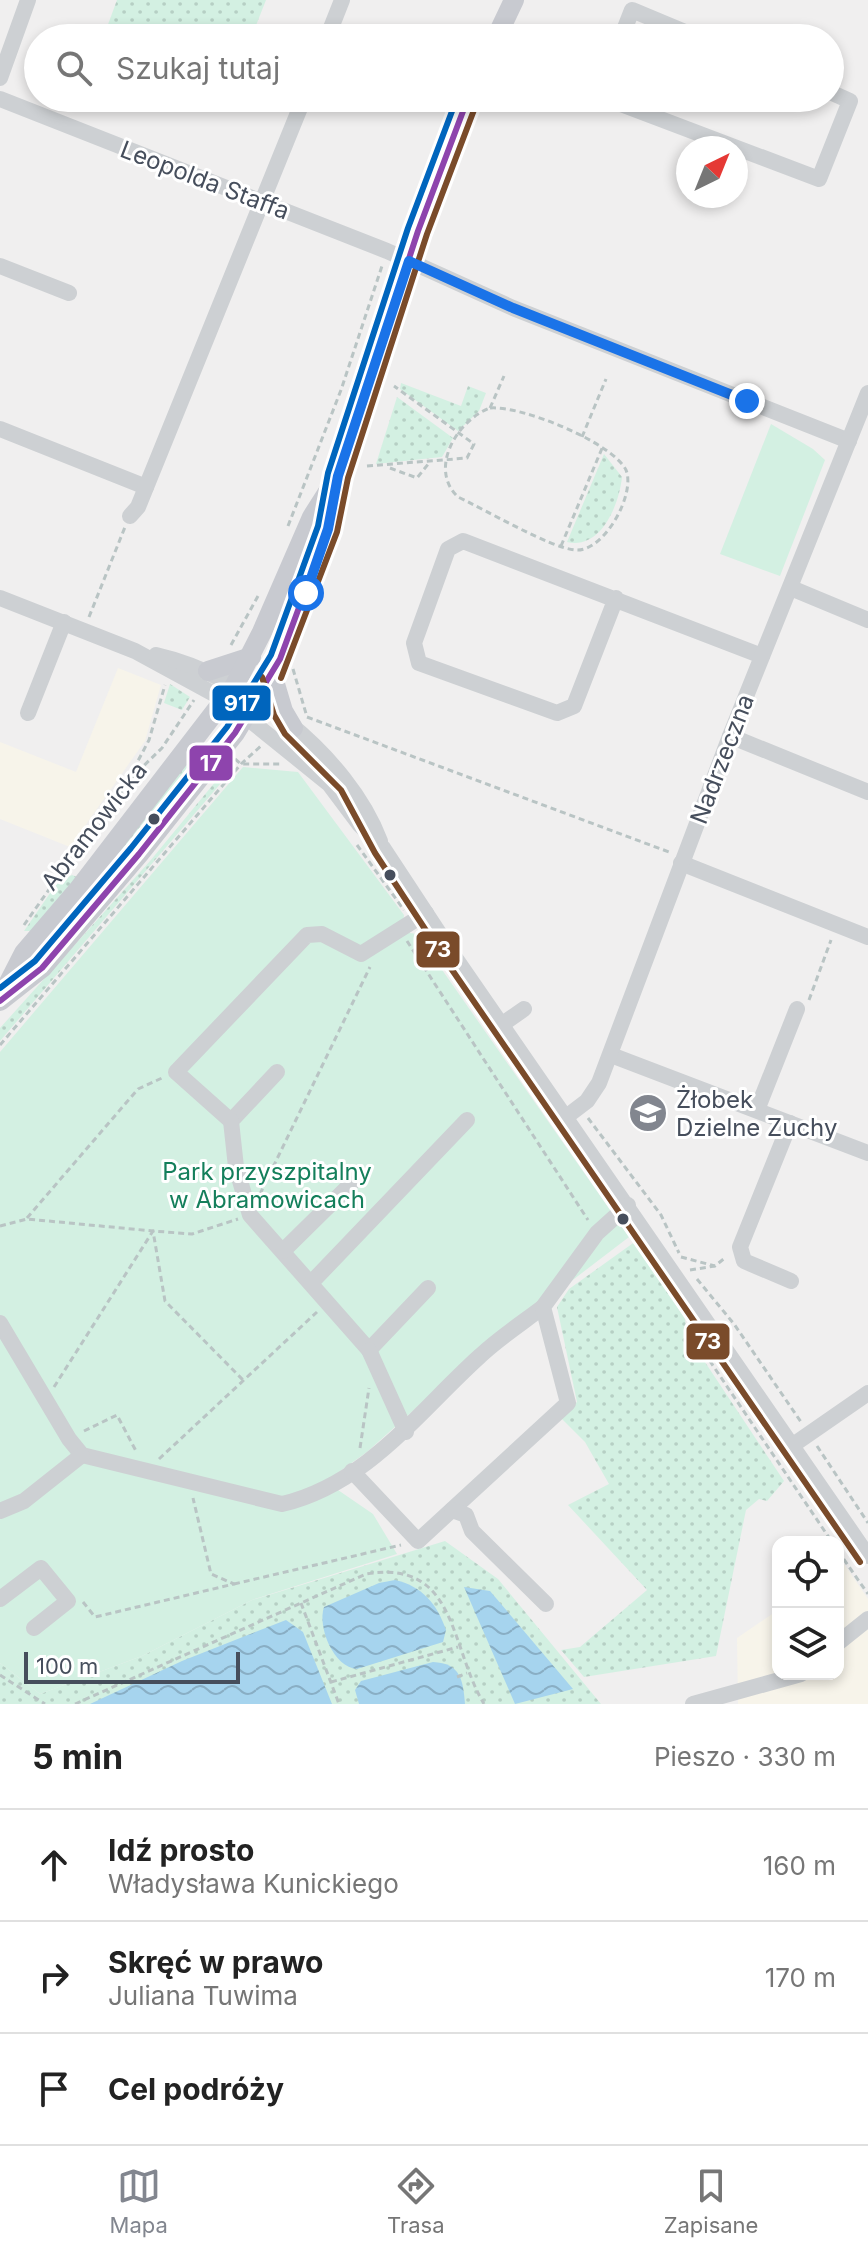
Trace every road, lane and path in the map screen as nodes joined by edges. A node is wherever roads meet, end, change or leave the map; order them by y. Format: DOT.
graph roads {
  1 [pos="28,0"];
  2 [pos="342,0"];
  3 [pos="514,0"];
  4 [pos="333,24"];
  5 [pos="503,24"];
  6 [pos="626,24"];
  7 [pos="666,24"];
  8 [pos="0,78"];
  9 [pos="844,98"];
  10 [pos="0,99"];
  11 [pos="24,108"];
  12 [pos="33,112"];
  13 [pos="299,112"];
  14 [pos="463,112"];
  15 [pos="642,112"];
  16 [pos="263,203"];
  17 [pos="409,261"];
  18 [pos="382,264"];
  19 [pos="0,266"];
  20 [pos="69,293"];
  21 [pos="504,376"];
  22 [pos="606,379"];
  23 [pos="394,386"];
  24 [pos="868,393"];
  25 [pos="490,408"];
  26 [pos="862,423"];
  27 [pos="0,429"];
  28 [pos="458,432"];
  29 [pos="582,437"];
  30 [pos="849,441"];
  31 [pos="603,446"];
  32 [pos="446,461"];
  33 [pos="429,463"];
  34 [pos="367,466"];
  35 [pos="385,466"];
  36 [pos="338,476"];
  37 [pos="146,487"];
  38 [pos="130,516"];
  39 [pos="284,535"];
  40 [pos="561,546"];
  41 [pos="262,587"];
  42 [pos="791,588"];
  43 [pos="0,598"];
  44 [pos="616,598"];
  45 [pos="868,620"];
  46 [pos="64,622"];
  47 [pos="83,630"];
  48 [pos="231,645"];
  49 [pos="135,651"];
  50 [pos="762,656"];
  51 [pos="251,657"];
  52 [pos="295,668"];
  53 [pos="208,671"];
  54 [pos="272,674"];
  55 [pos="166,681"];
  56 [pos="230,693"];
  57 [pos="251,710"];
  58 [pos="28,713"];
  59 [pos="181,719"];
  60 [pos="301,722"];
  61 [pos="730,736"];
  62 [pos="283,764"];
  63 [pos="128,781"];
  64 [pos="868,792"];
  65 [pos="353,839"];
  66 [pos="674,839"];
  67 [pos="383,848"];
  68 [pos="78,860"];
  69 [pos="681,863"];
  70 [pos="70,873"];
  71 [pos="413,922"];
  72 [pos="20,931"];
  73 [pos="868,937"];
  74 [pos="423,965"];
  75 [pos="418,973"];
  76 [pos="0,1000"];
  77 [pos="524,1009"];
  78 [pos="797,1009"];
  79 [pos="501,1025"];
  80 [pos="0,1045"];
  81 [pos="611,1055"];
  82 [pos="176,1072"];
  83 [pos="277,1072"];
  84 [pos="757,1110"];
  85 [pos="566,1117"];
  86 [pos="467,1120"];
  87 [pos="231,1121"];
  88 [pos="790,1123"];
  89 [pos="868,1153"];
  90 [pos="351,1184"];
  91 [pos="628,1205"];
  92 [pos="27,1219"];
  93 [pos="0,1226"];
  94 [pos="597,1233"];
  95 [pos="283,1251"];
  96 [pos="681,1257"];
  97 [pos="715,1266"];
  98 [pos="702,1268"];
  99 [pos="690,1270"];
  100 [pos="791,1281"];
  101 [pos="311,1283"];
  102 [pos="428,1288"];
  103 [pos="323,1307"];
  104 [pos="543,1307"];
  105 [pos="690,1320"];
  106 [pos="0,1323"];
  107 [pos="369,1350"];
  108 [pos="370,1380"];
  109 [pos="243,1381"];
  110 [pos="868,1393"];
  111 [pos="406,1432"];
  112 [pos="69,1439"];
  113 [pos="793,1445"];
  114 [pos="359,1454"];
  115 [pos="82,1455"];
  116 [pos="147,1470"];
  117 [pos="352,1471"];
  118 [pos="189,1481"];
  119 [pos="452,1510"];
  120 [pos="0,1511"];
  121 [pos="828,1536"];
  122 [pos="418,1541"];
  123 [pos="868,1556"];
  124 [pos="844,1560"];
  125 [pos="234,1584"];
  126 [pos="868,1594"];
  127 [pos="78,1595"];
  128 [pos="0,1599"];
  129 [pos="301,1602"];
  130 [pos="546,1604"];
  131 [pos="868,1619"];
  132 [pos="34,1628"];
  133 [pos="844,1638"];
  134 [pos="458,1647"];
  135 [pos="467,1673"];
  136 [pos="0,1675"];
  137 [pos="459,1676"];
  138 [pos="779,1680"];
  139 [pos="331,1682"];
  140 [pos="45,1704"];
  141 [pos="75,1704"];
  142 [pos="339,1704"];
  143 [pos="484,1704"];
  144 [pos="693,1704"];
  1 -- 8 [label="street"];
  2 -- 4 [label="street"];
  3 -- 5 [label="main road"];
  6 -- 7 [label="street"];
  9 -- 15 [label="street"];
  10 -- 11 [label="street, Leopolda Staffa"];
  12 -- 16 [label="street, Leopolda Staffa"];
  13 -- 16 [label="street"];
  14 -- 17 [label="main road"];
  16 -- 17 [label="street, Leopolda Staffa"];
  16 -- 37 [label="street"];
  17 -- 30 [label="street, Leopolda Staffa"];
  17 -- 36 [label="main road"];
  18 -- 39 [label="path"];
  19 -- 20 [label="street"];
  21 -- 25 [label="path"];
  22 -- 29 [label="path"];
  23 -- 28 [label="path"];
  24 -- 26 [label="street, Nadrzeczna"];
  25 -- 28 [label="path"];
  25 -- 29 [label="path"];
  26 -- 30 [label="street, Nadrzeczna"];
  27 -- 37 [label="street"];
  28 -- 32 [label="path"];
  28 -- 32 [label="path"];
  29 -- 31 [label="path"];
  30 -- 42 [label="street, Nadrzeczna"];
  31 -- 40 [label="path"];
  31 -- 40 [label="path"];
  32 -- 33 [label="path"];
  32 -- 40 [label="path"];
  33 -- 35 [label="path"];
  33 -- 35 [label="path"];
  34 -- 35 [label="path"];
  36 -- 51 [label="main road, Abramowicka"];
  36 -- 54 [label="main road, Abramowicka"];
  37 -- 38 [label="street"];
  38 -- 47 [label="path"];
  41 -- 48 [label="path"];
  42 -- 45 [label="street"];
  42 -- 50 [label="street, Nadrzeczna"];
  43 -- 46 [label="street"];
  44 -- 44 [label="street"];
  44 -- 50 [label="street"];
  46 -- 47 [label="street"];
  46 -- 58 [label="street"];
  47 -- 49 [label="street"];
  49 -- 53 [label="street"];
  49 -- 56 [label="street"];
  50 -- 61 [label="street, Nadrzeczna"];
  51 -- 53 [label="main road"];
  51 -- 56 [label="main road, Abramowicka"];
  52 -- 60 [label="path"];
  53 -- 56 [label="street"];
  54 -- 57 [label="main road, Abramowicka"];
  54 -- 60 [label="main road"];
  55 -- 63 [label="path"];
  56 -- 57 [label="street"];
  56 -- 76 [label="main road, Abramowicka"];
  57 -- 60 [label="street"];
  57 -- 67 [label="street"];
  57 -- 76 [label="main road, Abramowicka"];
  59 -- 63 [label="path"];
  60 -- 66 [label="path"];
  60 -- 67 [label="street"];
  61 -- 64 [label="street"];
  61 -- 69 [label="street, Nadrzeczna"];
  62 -- 80 [label="path"];
  63 -- 68 [label="path"];
  65 -- 71 [label="path"];
  67 -- 71 [label="street"];
  69 -- 73 [label="street"];
  69 -- 81 [label="street, Nadrzeczna"];
  70 -- 72 [label="path"];
  71 -- 74 [label="path"];
  71 -- 79 [label="street"];
  71 -- 82 [label="street"];
  74 -- 75 [label="path"];
  74 -- 94 [label="path"];
  77 -- 79 [label="street"];
  78 -- 84 [label="street"];
  79 -- 85 [label="street"];
  81 -- 84 [label="street"];
  81 -- 85 [label="street, Nadrzeczna"];
  82 -- 87 [label="street"];
  82 -- 92 [label="path"];
  83 -- 87 [label="street"];
  84 -- 88 [label="street"];
  85 -- 91 [label="street"];
  86 -- 101 [label="street"];
  87 -- 95 [label="street"];
  88 -- 89 [label="street"];
  88 -- 100 [label="street"];
  90 -- 95 [label="street"];
  91 -- 94 [label="street"];
  91 -- 113 [label="street"];
  92 -- 93 [label="path"];
  92 -- 109 [label="path"];
  94 -- 104 [label="street"];
  95 -- 101 [label="street"];
  96 -- 97 [label="path"];
  98 -- 99 [label="path"];
  101 -- 107 [label="street"];
  102 -- 107 [label="street"];
  103 -- 109 [label="path"];
  104 -- 111 [label="street"];
  104 -- 119 [label="street"];
  105 -- 121 [label="path"];
  106 -- 112 [label="street"];
  107 -- 111 [label="street"];
  108 -- 114 [label="path"];
  109 -- 116 [label="path"];
  110 -- 113 [label="street"];
  111 -- 117 [label="street"];
  112 -- 115 [label="street"];
  112 -- 116 [label="path"];
  113 -- 123 [label="street"];
  115 -- 116 [label="street"];
  115 -- 120 [label="street"];
  116 -- 118 [label="street"];
  117 -- 118 [label="street"];
  117 -- 122 [label="street"];
  118 -- 125 [label="path"];
  119 -- 122 [label="street"];
  119 -- 130 [label="street"];
  122 -- 125 [label="path"];
  124 -- 126 [label="path"];
  125 -- 127 [label="path"];
  128 -- 132 [label="street"];
  129 -- 134 [label="path"];
  129 -- 139 [label="path"];
  129 -- 141 [label="path"];
  131 -- 133 [label="street"];
  134 -- 135 [label="path"];
  134 -- 139 [label="path"];
  135 -- 137 [label="path"];
  135 -- 143 [label="path"];
  136 -- 140 [label="path"];
  138 -- 144 [label="street"];
  139 -- 142 [label="path"];
}
